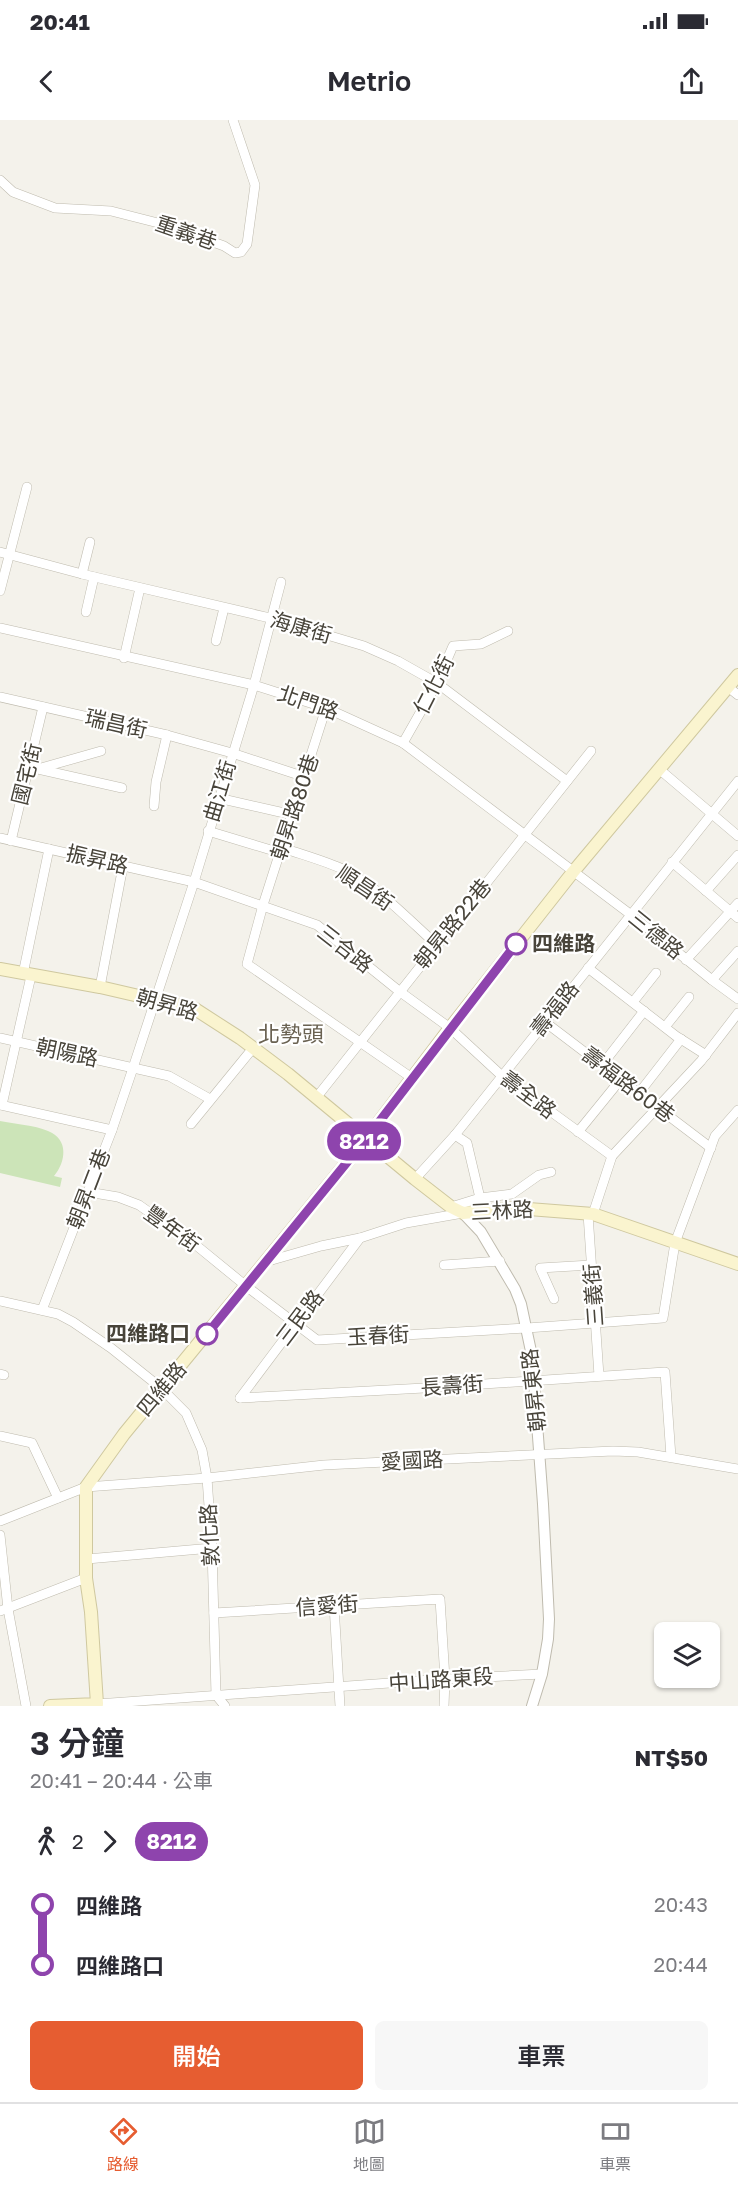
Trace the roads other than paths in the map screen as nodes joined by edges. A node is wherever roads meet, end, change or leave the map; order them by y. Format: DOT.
graph roads {
  1 [pos="233,120"];
  2 [pos="0,180"];
  3 [pos="27,487"];
  4 [pos="90,542"];
  5 [pos="4,553"];
  6 [pos="82,574"];
  7 [pos="94,577"];
  8 [pos="281,582"];
  9 [pos="140,588"];
  10 [pos="0,591"];
  11 [pos="224,608"];
  12 [pos="86,612"];
  13 [pos="270,618"];
  14 [pos="0,628"];
  15 [pos="508,631"];
  16 [pos="216,641"];
  17 [pos="124,658"];
  18 [pos="738,675"];
  19 [pos="437,683"];
  20 [pos="254,686"];
  21 [pos="733,691"];
  22 [pos="0,698"];
  23 [pos="43,707"];
  24 [pos="326,708"];
  25 [pos="167,735"];
  26 [pos="403,743"];
  27 [pos="101,751"];
  28 [pos="591,751"];
  29 [pos="232,753"];
  30 [pos="34,768"];
  31 [pos="659,769"];
  32 [pos="305,777"];
  33 [pos="567,781"];
  34 [pos="738,781"];
  35 [pos="122,788"];
  36 [pos="218,798"];
  37 [pos="153,806"];
  38 [pos="710,813"];
  39 [pos="293,815"];
  40 [pos="208,831"];
  41 [pos="525,835"];
  42 [pos="738,836"];
  43 [pos="0,838"];
  44 [pos="11,841"];
  45 [pos="49,849"];
  46 [pos="282,850"];
  47 [pos="738,855"];
  48 [pos="672,862"];
  49 [pos="123,866"];
  50 [pos="573,872"];
  51 [pos="194,882"];
  52 [pos="706,891"];
  53 [pos="738,903"];
  54 [pos="263,905"];
  55 [pos="630,914"];
  56 [pos="734,915"];
  57 [pos="437,945"];
  58 [pos="738,951"];
  59 [pos="686,960"];
  60 [pos="588,968"];
  61 [pos="0,969"];
  62 [pos="656,973"];
  63 [pos="27,975"];
  64 [pos="711,980"];
  65 [pos="99,987"];
  66 [pos="399,991"];
  67 [pos="689,997"];
  68 [pos="154,999"];
  69 [pos="738,999"];
  70 [pos="633,1002"];
  71 [pos="644,1011"];
  72 [pos="738,1013"];
  73 [pos="546,1022"];
  74 [pos="665,1027"];
  75 [pos="450,1028"];
  76 [pos="0,1038"];
  77 [pos="681,1039"];
  78 [pos="18,1042"];
  79 [pos="360,1042"];
  80 [pos="253,1048"];
  81 [pos="706,1055"];
  82 [pos="603,1065"];
  83 [pos="133,1068"];
  84 [pos="502,1076"];
  85 [pos="412,1078"];
  86 [pos="621,1079"];
  87 [pos="639,1093"];
  88 [pos="316,1098"];
  89 [pos="210,1099"];
  90 [pos="1,1105"];
  91 [pos="658,1107"];
  92 [pos="738,1110"];
  93 [pos="191,1124"];
  94 [pos="112,1130"];
  95 [pos="578,1132"];
  96 [pos="455,1135"];
  97 [pos="366,1139"];
  98 [pos="711,1148"];
  99 [pos="612,1156"];
  100 [pos="551,1172"];
  101 [pos="415,1179"];
  102 [pos="88,1192"];
  103 [pos="512,1194"];
  104 [pos="480,1198"];
  105 [pos="451,1207"];
  106 [pos="516,1208"];
  107 [pos="463,1213"];
  108 [pos="590,1214"];
  109 [pos="360,1238"];
  110 [pos="675,1243"];
  111 [pos="500,1261"];
  112 [pos="264,1263"];
  113 [pos="738,1264"];
  114 [pos="444,1265"];
  115 [pos="591,1265"];
  116 [pos="246,1286"];
  117 [pos="554,1299"];
  118 [pos="0,1301"];
  119 [pos="42,1310"];
  120 [pos="596,1322"];
  121 [pos="296,1323"];
  122 [pos="527,1328"];
  123 [pos="599,1376"];
  124 [pos="535,1380"];
  125 [pos="161,1388"];
  126 [pos="240,1398"];
  127 [pos="0,1436"];
  128 [pos="540,1454"];
  129 [pos="671,1457"];
  130 [pos="738,1469"];
  131 [pos="207,1478"];
  132 [pos="86,1487"];
  133 [pos="58,1497"];
  134 [pos="0,1521"];
  135 [pos="0,1535"];
  136 [pos="212,1548"];
  137 [pos="87,1559"];
  138 [pos="86,1578"];
  139 [pos="334,1605"];
  140 [pos="4,1610"];
  141 [pos="214,1613"];
  142 [pos="542,1674"];
  143 [pos="445,1679"];
  144 [pos="340,1688"];
  145 [pos="216,1695"];
  146 [pos="97,1704"];
  147 [pos="26,1706"];
  148 [pos="50,1706"];
  149 [pos="225,1706"];
  150 [pos="340,1706"];
  151 [pos="444,1706"];
  152 [pos="532,1706"];
  1 -- 2 [label="street, 重義巷"];
  3 -- 5 [label="street"];
  4 -- 6 [label="street"];
  5 -- 6 [label="street, 海康街"];
  5 -- 10 [label="street"];
  6 -- 7 [label="street, 海康街"];
  7 -- 9 [label="street, 海康街"];
  7 -- 12 [label="street"];
  8 -- 13 [label="street, 曲江街"];
  9 -- 11 [label="street, 海康街"];
  9 -- 17 [label="street"];
  11 -- 13 [label="street, 海康街"];
  11 -- 16 [label="street"];
  13 -- 19 [label="street, 海康街"];
  13 -- 20 [label="street, 曲江街"];
  14 -- 17 [label="street, 北門路"];
  15 -- 19 [label="street, 仁化街"];
  17 -- 20 [label="street, 北門路"];
  18 -- 21 [label="main road, 四維路"];
  19 -- 26 [label="street, 仁化街"];
  19 -- 33 [label="street, 海康街"];
  20 -- 24 [label="street, 北門路"];
  20 -- 29 [label="street, 曲江街"];
  21 -- 31 [label="main road, 四維路"];
  22 -- 23 [label="street, 瑞昌街"];
  23 -- 25 [label="street, 瑞昌街"];
  23 -- 30 [label="street, 國宅街"];
  24 -- 26 [label="street, 北門路"];
  24 -- 32 [label="street, 朝昇路80巷"];
  25 -- 29 [label="street, 瑞昌街"];
  25 -- 37 [label="street"];
  26 -- 41 [label="street, 北門路"];
  27 -- 30 [label="street"];
  28 -- 33 [label="street, 朝昇路22巷"];
  29 -- 32 [label="street, 瑞昌街"];
  29 -- 36 [label="street, 曲江街"];
  30 -- 35 [label="street"];
  30 -- 44 [label="street, 國宅街"];
  31 -- 38 [label="street"];
  31 -- 50 [label="main road, 四維路"];
  32 -- 39 [label="street, 朝昇路80巷"];
  33 -- 41 [label="street, 朝昇路22巷"];
  34 -- 38 [label="street, 壽福路"];
  36 -- 39 [label="street"];
  36 -- 40 [label="street, 曲江街"];
  38 -- 42 [label="street"];
  38 -- 48 [label="street, 壽福路"];
  39 -- 46 [label="street, 朝昇路80巷"];
  40 -- 46 [label="street, 順昌街"];
  40 -- 51 [label="street, 曲江街"];
  41 -- 50 [label="street, 北門路"];
  41 -- 57 [label="street, 朝昇路22巷"];
  43 -- 44 [label="street, 振昇路"];
  44 -- 45 [label="street, 振昇路"];
  45 -- 49 [label="street, 振昇路"];
  45 -- 63 [label="street"];
  46 -- 54 [label="street, 朝昇路80巷"];
  46 -- 57 [label="street, 順昌街"];
  47 -- 52 [label="street"];
  48 -- 52 [label="street"];
  48 -- 55 [label="street, 壽福路"];
  49 -- 51 [label="street, 振昇路"];
  49 -- 65 [label="street"];
  50 -- 55 [label="street, 三德路"];
  50 -- 75 [label="main road, 四維路"];
  51 -- 54 [label="street, 三合路"];
  51 -- 68 [label="street, 曲江街"];
  52 -- 56 [label="street"];
  53 -- 56 [label="street"];
  54 -- 66 [label="street, 三合路"];
  54 -- 79 [label="street, 朝昇路80巷"];
  55 -- 59 [label="street, 三德路"];
  55 -- 60 [label="street, 壽福路"];
  56 -- 59 [label="street"];
  57 -- 66 [label="street, 朝昇路22巷"];
  58 -- 64 [label="street"];
  59 -- 64 [label="street, 三德路"];
  60 -- 70 [label="street"];
  60 -- 73 [label="street, 壽福路"];
  61 -- 63 [label="main road, 朝昇路"];
  62 -- 70 [label="street"];
  63 -- 65 [label="main road, 朝昇路"];
  63 -- 78 [label="street"];
  64 -- 69 [label="street, 三德路"];
  65 -- 68 [label="main road, 朝昇路"];
  66 -- 75 [label="street, 三合路"];
  66 -- 79 [label="street, 朝昇路22巷"];
  67 -- 74 [label="street"];
  68 -- 80 [label="main road, 朝昇路"];
  68 -- 83 [label="street, 朝昇二巷"];
  70 -- 71 [label="street"];
  71 -- 74 [label="street"];
  71 -- 82 [label="street"];
  72 -- 81 [label="street"];
  73 -- 82 [label="street, 壽福路60巷"];
  73 -- 84 [label="street, 壽福路"];
  74 -- 77 [label="street"];
  75 -- 84 [label="street, 壽全路"];
  75 -- 85 [label="main road, 四維路"];
  76 -- 78 [label="street, 朝陽路"];
  77 -- 81 [label="street"];
  77 -- 87 [label="street"];
  78 -- 83 [label="street, 朝陽路"];
  78 -- 90 [label="street"];
  79 -- 85 [label="street"];
  79 -- 88 [label="street, 朝昇路22巷"];
  80 -- 88 [label="main road, 朝昇路"];
  80 -- 89 [label="street"];
  81 -- 91 [label="street"];
  82 -- 86 [label="street, 壽福路60巷"];
  83 -- 89 [label="street"];
  83 -- 94 [label="street, 朝昇二巷"];
  84 -- 95 [label="street, 壽全路"];
  84 -- 96 [label="street, 壽福路"];
  85 -- 97 [label="main road, 四維路"];
  86 -- 87 [label="street, 壽福路60巷"];
  86 -- 95 [label="street"];
  87 -- 91 [label="street, 壽福路60巷"];
  88 -- 97 [label="main road, 朝昇路"];
  89 -- 93 [label="street"];
  90 -- 94 [label="street"];
  91 -- 98 [label="street, 壽福路60巷"];
  91 -- 99 [label="street"];
  92 -- 98 [label="street"];
  94 -- 102 [label="street, 朝昇二巷"];
  95 -- 99 [label="street, 壽全路"];
  96 -- 101 [label="street, 壽福路"];
  96 -- 104 [label="street"];
  97 -- 101 [label="main road, 朝昇東路"];
  97 -- 112 [label="main road, 四維路"];
  98 -- 110 [label="street"];
  99 -- 108 [label="street"];
  100 -- 103 [label="street"];
  101 -- 105 [label="main road, 朝昇東路"];
  102 -- 116 [label="street, 豐年街"];
  102 -- 119 [label="street, 朝昇二巷"];
  103 -- 104 [label="street"];
  103 -- 106 [label="street"];
  104 -- 105 [label="street"];
  105 -- 107 [label="main road, 朝昇東路"];
  106 -- 107 [label="main road, 三林路"];
  106 -- 108 [label="main road, 三林路"];
  107 -- 109 [label="street, 三林路"];
  107 -- 111 [label="street, 朝昇東路"];
  108 -- 110 [label="main road, 三林路"];
  108 -- 115 [label="street, 三義街"];
  109 -- 112 [label="street, 三林路"];
  109 -- 121 [label="street, 三民路"];
  110 -- 113 [label="main road, 三林路"];
  110 -- 120 [label="street, 玉春街"];
  111 -- 114 [label="street"];
  111 -- 122 [label="street, 朝昇東路"];
  112 -- 116 [label="main road, 四維路"];
  115 -- 117 [label="street"];
  115 -- 120 [label="street, 三義街"];
  116 -- 121 [label="street, 玉春街"];
  116 -- 125 [label="main road, 四維路"];
  118 -- 119 [label="street, 敦化路"];
  119 -- 125 [label="street, 敦化路"];
  120 -- 122 [label="street, 玉春街"];
  120 -- 123 [label="street, 三義街"];
  121 -- 122 [label="street, 玉春街"];
  121 -- 126 [label="street, 三民路"];
  122 -- 124 [label="street, 朝昇東路"];
  123 -- 124 [label="street, 長壽街"];
  123 -- 129 [label="street, 長壽街"];
  124 -- 126 [label="street, 長壽街"];
  124 -- 128 [label="street, 朝昇東路"];
  125 -- 131 [label="street, 敦化路"];
  125 -- 132 [label="main road, 四維路"];
  127 -- 133 [label="street"];
  128 -- 129 [label="street, 愛國路"];
  128 -- 131 [label="street, 愛國路"];
  128 -- 142 [label="street, 朝昇東路"];
  129 -- 130 [label="street, 愛國路"];
  131 -- 132 [label="street, 愛國路"];
  131 -- 136 [label="street, 敦化路"];
  132 -- 133 [label="street, 愛國路"];
  132 -- 137 [label="main road"];
  133 -- 134 [label="street, 愛國路"];
  135 -- 140 [label="street"];
  136 -- 137 [label="street"];
  136 -- 141 [label="street, 敦化路"];
  137 -- 138 [label="main road"];
  138 -- 140 [label="street"];
  138 -- 146 [label="main road"];
  139 -- 141 [label="street, 信愛街"];
  139 -- 143 [label="street, 信愛街"];
  139 -- 144 [label="street"];
  140 -- 147 [label="street"];
  141 -- 145 [label="street, 敦化路"];
  142 -- 143 [label="street, 中山路東段"];
  142 -- 152 [label="street, 朝昇東路"];
  143 -- 144 [label="street, 中山路東段"];
  143 -- 151 [label="street"];
  144 -- 145 [label="street, 中山路東段"];
  144 -- 150 [label="street"];
  145 -- 146 [label="street, 中山路東段"];
  145 -- 149 [label="street"];
  146 -- 148 [label="main road"];
}
